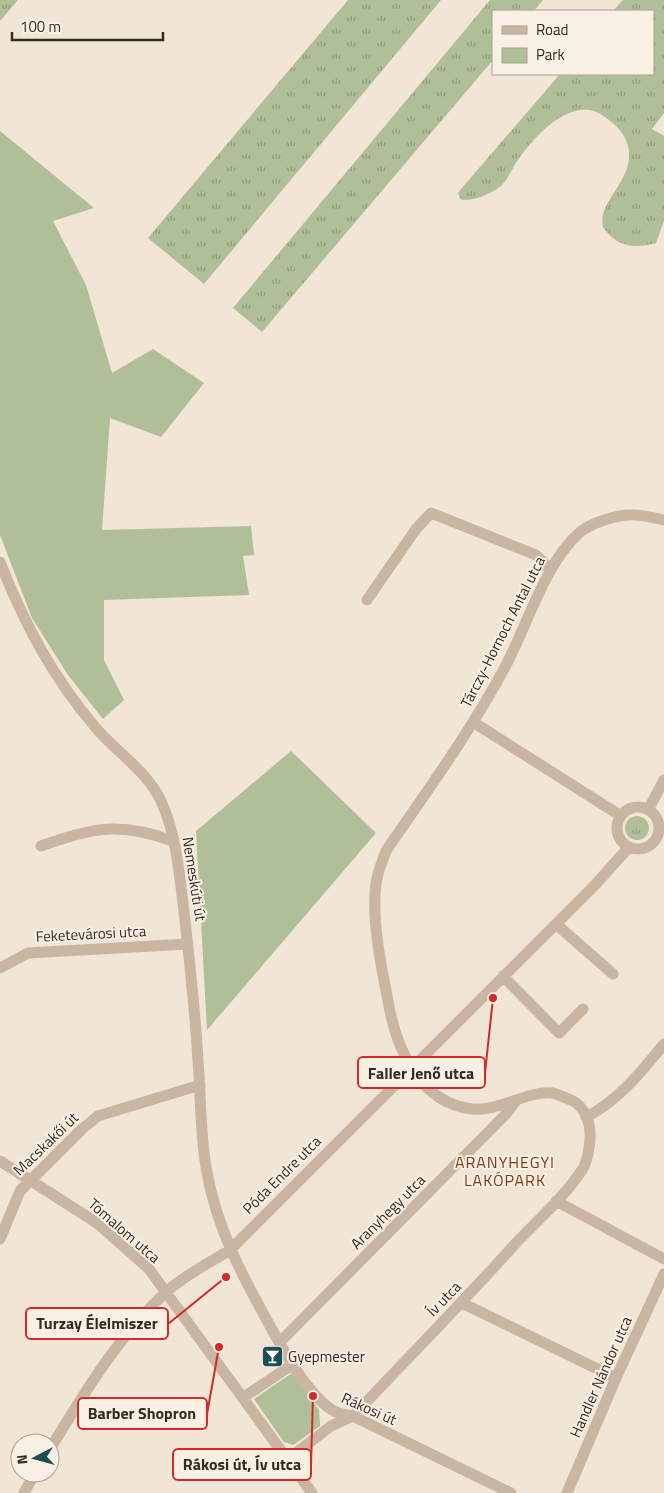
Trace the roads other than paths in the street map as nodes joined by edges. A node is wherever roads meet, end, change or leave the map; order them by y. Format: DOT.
graph roads {
  1 [pos="664,520"];
  2 [pos="0,562"];
  3 [pos="551,570"];
  4 [pos="367,600"];
  5 [pos="473,722"];
  6 [pos="664,780"];
  7 [pos="648,810"];
  8 [pos="620,816"];
  9 [pos="173,841"];
  10 [pos="660,843"];
  11 [pos="41,846"];
  12 [pos="629,847"];
  13 [pos="556,924"];
  14 [pos="188,944"];
  15 [pos="0,968"];
  16 [pos="613,974"];
  17 [pos="503,976"];
  18 [pos="583,1008"];
  19 [pos="664,1044"];
  20 [pos="411,1067"];
  21 [pos="200,1085"];
  22 [pos="516,1101"];
  23 [pos="586,1117"];
  24 [pos="0,1161"];
  25 [pos="30,1179"];
  26 [pos="556,1201"];
  27 [pos="0,1239"];
  28 [pos="230,1250"];
  29 [pos="664,1259"];
  30 [pos="664,1274"];
  31 [pos="166,1293"];
  32 [pos="462,1303"];
  33 [pos="279,1343"];
  34 [pos="293,1364"];
  35 [pos="616,1378"];
  36 [pos="244,1397"];
  37 [pos="353,1416"];
  38 [pos="60,1433"];
  39 [pos="288,1459"];
  40 [pos="312,1493"];
  41 [pos="511,1493"];
  42 [pos="567,1493"];
  1 -- 3 [label="street, Tárczy-Hornoch Antal utca"];
  2 -- 9 [label="street, Nemeskúti út"];
  3 -- 4 [label="street"];
  3 -- 5 [label="street, Tárczy-Hornoch Antal utca"];
  5 -- 8 [label="street, Tárczy-Hornoch Antal utca"];
  5 -- 20 [label="street, Tárczy-Hornoch Antal utca"];
  6 -- 7 [label="street"];
  7 -- 8 [label="street"];
  7 -- 10 [label="street"];
  8 -- 12 [label="street"];
  9 -- 11 [label="street"];
  9 -- 14 [label="street, Nemeskúti út"];
  10 -- 12 [label="street"];
  12 -- 13 [label="street, Póda Endre utca"];
  13 -- 16 [label="street"];
  13 -- 17 [label="street, Póda Endre utca"];
  14 -- 15 [label="street, Feketevárosi utca"];
  14 -- 21 [label="street, Nemeskúti út"];
  17 -- 18 [label="street"];
  17 -- 20 [label="street, Póda Endre utca"];
  19 -- 23 [label="street"];
  20 -- 22 [label="street, Tárczy-Hornoch Antal utca"];
  20 -- 28 [label="street, Póda Endre utca"];
  21 -- 25 [label="street, Macskakői út"];
  21 -- 28 [label="street, Nemeskúti út"];
  22 -- 23 [label="street, Tárczy-Hornoch Antal utca"];
  22 -- 33 [label="street, Aranyhegy utca"];
  23 -- 26 [label="street, Ív utca"];
  24 -- 25 [label="street, Tómalom utca"];
  25 -- 27 [label="street, Macskakői út"];
  25 -- 31 [label="street, Tómalom utca"];
  26 -- 29 [label="street"];
  26 -- 32 [label="street, Ív utca"];
  28 -- 31 [label="street, Póda Endre utca"];
  28 -- 33 [label="street, Rákosi út"];
  30 -- 35 [label="street, Handler Nándor utca"];
  31 -- 36 [label="street, Tómalom utca"];
  31 -- 38 [label="street, Póda Endre utca"];
  32 -- 35 [label="street"];
  32 -- 37 [label="street, Ív utca"];
  33 -- 34 [label="street, Rákosi út"];
  34 -- 36 [label="street"];
  34 -- 37 [label="street, Rákosi út"];
  35 -- 42 [label="street, Handler Nándor utca"];
  36 -- 39 [label="street, Tómalom utca"];
  37 -- 39 [label="street"];
  37 -- 41 [label="street, Rákosi út"];
  39 -- 40 [label="street, Tómalom utca"];
}
